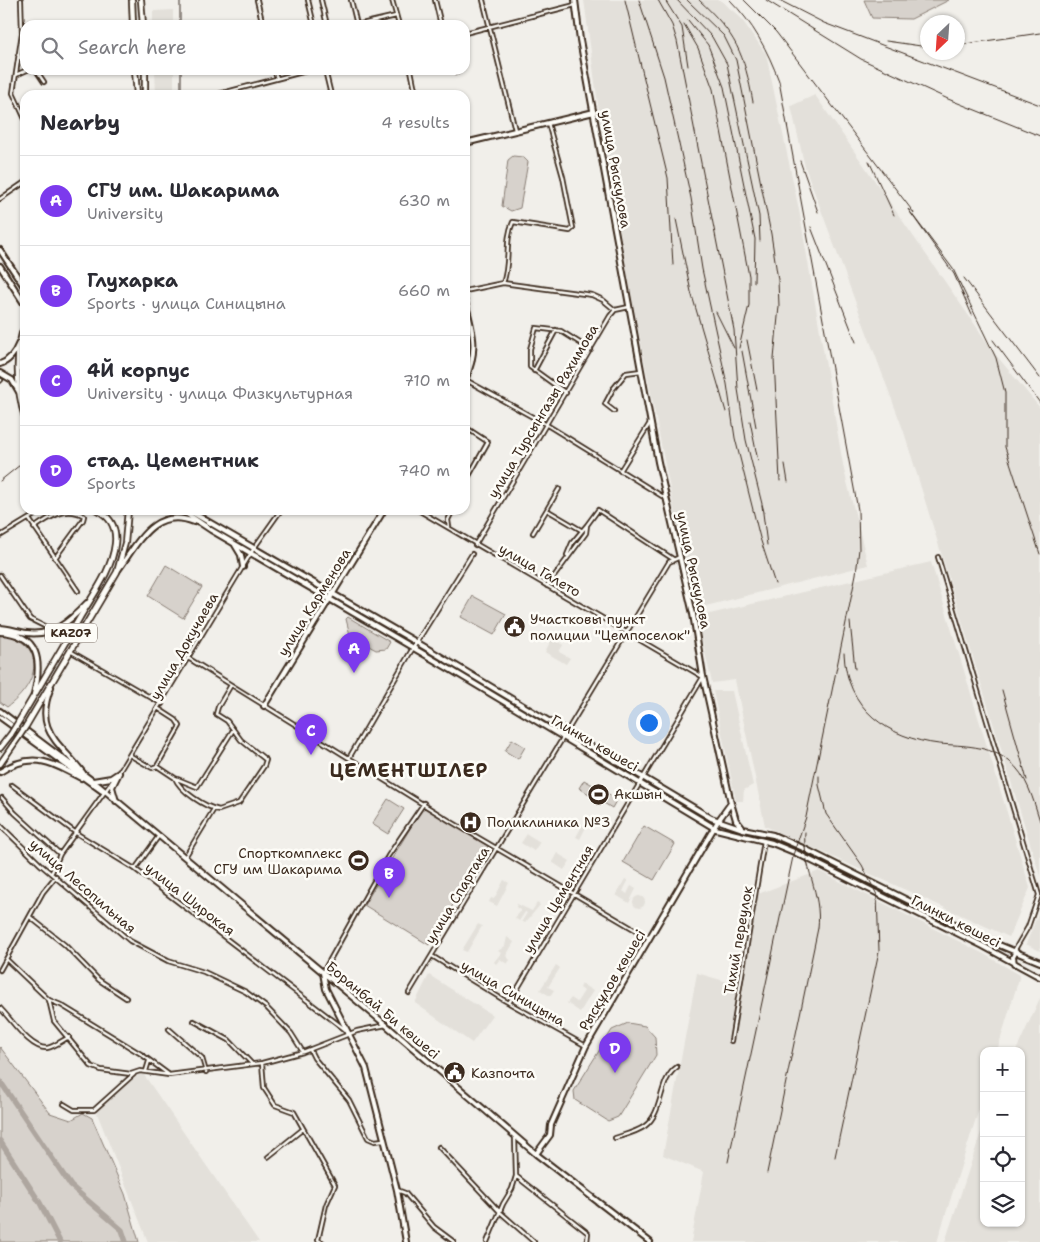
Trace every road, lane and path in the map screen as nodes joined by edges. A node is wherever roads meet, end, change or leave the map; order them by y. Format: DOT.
graph roads {
  1 [pos="22,0"];
  2 [pos="132,0"];
  3 [pos="141,0"];
  4 [pos="257,0"];
  5 [pos="308,0"];
  6 [pos="321,0"];
  7 [pos="351,0"];
  8 [pos="392,0"];
  9 [pos="435,0"];
  10 [pos="483,0"];
  11 [pos="575,2"];
  12 [pos="396,16"];
  13 [pos="22,20"];
  14 [pos="133,20"];
  15 [pos="143,20"];
  16 [pos="262,20"];
  17 [pos="313,20"];
  18 [pos="326,20"];
  19 [pos="356,20"];
  20 [pos="379,20"];
  21 [pos="397,20"];
  22 [pos="440,20"];
  23 [pos="490,27"];
  24 [pos="470,31"];
  25 [pos="20,44"];
  26 [pos="18,55"];
  27 [pos="20,73"];
  28 [pos="16,75"];
  29 [pos="39,75"];
  30 [pos="136,75"];
  31 [pos="145,75"];
  32 [pos="275,75"];
  33 [pos="289,75"];
  34 [pos="326,75"];
  35 [pos="412,75"];
  36 [pos="276,78"];
  37 [pos="44,82"];
  38 [pos="137,90"];
  39 [pos="146,90"];
  40 [pos="233,90"];
  41 [pos="330,90"];
  42 [pos="415,90"];
  43 [pos="20,109"];
  44 [pos="594,112"];
  45 [pos="548,123"];
  46 [pos="515,130"];
  47 [pos="470,142"];
  48 [pos="20,185"];
  49 [pos="0,199"];
  50 [pos="0,250"];
  51 [pos="0,266"];
  52 [pos="20,280"];
  53 [pos="503,283"];
  54 [pos="470,290"];
  55 [pos="20,297"];
  56 [pos="629,307"];
  57 [pos="614,312"];
  58 [pos="470,324"];
  59 [pos="556,330"];
  60 [pos="19,341"];
  61 [pos="591,350"];
  62 [pos="0,364"];
  63 [pos="470,368"];
  64 [pos="641,371"];
  65 [pos="534,372"];
  66 [pos="0,373"];
  67 [pos="470,383"];
  68 [pos="19,392"];
  69 [pos="566,393"];
  70 [pos="20,396"];
  71 [pos="614,411"];
  72 [pos="650,423"];
  73 [pos="546,425"];
  74 [pos="470,430"];
  75 [pos="620,471"];
  76 [pos="470,475"];
  77 [pos="559,489"];
  78 [pos="666,499"];
  79 [pos="547,510"];
  80 [pos="36,515"];
  81 [pos="53,515"];
  82 [pos="82,515"];
  83 [pos="107,515"];
  84 [pos="128,515"];
  85 [pos="188,515"];
  86 [pos="198,515"];
  87 [pos="277,515"];
  88 [pos="381,515"];
  89 [pos="427,515"];
  90 [pos="450,515"];
  91 [pos="29,520"];
  92 [pos="587,525"];
  93 [pos="203,526"];
  94 [pos="34,528"];
  95 [pos="449,528"];
  96 [pos="581,530"];
  97 [pos="534,533"];
  98 [pos="0,536"];
  99 [pos="234,543"];
  100 [pos="475,545"];
  101 [pos="254,548"];
  102 [pos="251,553"];
  103 [pos="472,554"];
  104 [pos="680,557"];
  105 [pos="938,557"];
  106 [pos="55,558"];
  107 [pos="565,559"];
  108 [pos="672,559"];
  109 [pos="243,567"];
  110 [pos="117,572"];
  111 [pos="0,575"];
  112 [pos="547,586"];
  113 [pos="78,591"];
  114 [pos="332,593"];
  115 [pos="90,600"];
  116 [pos="328,600"];
  117 [pos="46,627"];
  118 [pos="2,630"];
  119 [pos="626,633"];
  120 [pos="417,643"];
  121 [pos="413,648"];
  122 [pos="70,651"];
  123 [pos="188,658"];
  124 [pos="55,676"];
  125 [pos="703,677"];
  126 [pos="231,685"];
  127 [pos="32,699"];
  128 [pos="162,704"];
  129 [pos="264,706"];
  130 [pos="159,709"];
  131 [pos="0,711"];
  132 [pos="0,717"];
  133 [pos="233,730"];
  134 [pos="567,731"];
  135 [pos="563,737"];
  136 [pos="0,748"];
  137 [pos="131,756"];
  138 [pos="349,758"];
  139 [pos="0,764"];
  140 [pos="157,766"];
  141 [pos="0,772"];
  142 [pos="119,773"];
  143 [pos="82,775"];
  144 [pos="175,778"];
  145 [pos="643,778"];
  146 [pos="92,781"];
  147 [pos="640,782"];
  148 [pos="12,785"];
  149 [pos="104,792"];
  150 [pos="2,798"];
  151 [pos="731,803"];
  152 [pos="119,804"];
  153 [pos="424,804"];
  154 [pos="214,809"];
  155 [pos="718,821"];
  156 [pos="0,825"];
  157 [pos="716,829"];
  158 [pos="743,829"];
  159 [pos="76,833"];
  160 [pos="158,837"];
  161 [pos="777,837"];
  162 [pos="764,842"];
  163 [pos="775,844"];
  164 [pos="497,848"];
  165 [pos="60,854"];
  166 [pos="184,858"];
  167 [pos="135,869"];
  168 [pos="52,872"];
  169 [pos="56,876"];
  170 [pos="574,893"];
  171 [pos="913,903"];
  172 [pos="911,911"];
  173 [pos="30,917"];
  174 [pos="650,939"];
  175 [pos="1015,951"];
  176 [pos="432,956"];
  177 [pos="7,960"];
  178 [pos="1040,962"];
  179 [pos="4,964"];
  180 [pos="1014,964"];
  181 [pos="0,966"];
  182 [pos="0,970"];
  183 [pos="323,973"];
  184 [pos="1040,977"];
  185 [pos="409,993"];
  186 [pos="126,998"];
  187 [pos="50,1000"];
  188 [pos="508,1003"];
  189 [pos="0,1008"];
  190 [pos="194,1021"];
  191 [pos="386,1025"];
  192 [pos="169,1029"];
  193 [pos="351,1035"];
  194 [pos="69,1037"];
  195 [pos="731,1041"];
  196 [pos="586,1046"];
  197 [pos="310,1050"];
  198 [pos="303,1052"];
  199 [pos="149,1060"];
  200 [pos="262,1063"];
  201 [pos="252,1064"];
  202 [pos="677,1067"];
  203 [pos="146,1071"];
  204 [pos="206,1072"];
  205 [pos="135,1073"];
  206 [pos="169,1075"];
  207 [pos="64,1104"];
  208 [pos="304,1129"];
  209 [pos="515,1137"];
  210 [pos="615,1138"];
  211 [pos="383,1140"];
  212 [pos="439,1147"];
  213 [pos="536,1154"];
  214 [pos="268,1157"];
  215 [pos="516,1176"];
  216 [pos="397,1190"];
  217 [pos="500,1212"];
  218 [pos="322,1242"];
  219 [pos="406,1242"];
  220 [pos="454,1242"];
  221 [pos="487,1242"];
  222 [pos="534,1242"];
  223 [pos="587,1242"];
  224 [pos="650,1242"];
  1 -- 13 [label="street"];
  2 -- 14 [label="highway"];
  3 -- 15 [label="highway"];
  4 -- 16 [label="street"];
  5 -- 17 [label="street"];
  6 -- 18 [label="street"];
  7 -- 19 [label="street"];
  8 -- 12 [label="street"];
  9 -- 22 [label="street"];
  10 -- 23 [label="street"];
  11 -- 23 [label="street"];
  11 -- 44 [label="main road, улица Рыскулова"];
  12 -- 20 [label="street"];
  12 -- 21 [label="street"];
  23 -- 24 [label="street"];
  23 -- 46 [label="street"];
  25 -- 26 [label="street"];
  26 -- 28 [label="street"];
  27 -- 28 [label="street"];
  28 -- 43 [label="street"];
  29 -- 37 [label="street"];
  30 -- 38 [label="highway"];
  31 -- 39 [label="highway"];
  32 -- 36 [label="street"];
  33 -- 36 [label="street"];
  34 -- 41 [label="street"];
  35 -- 42 [label="street"];
  36 -- 40 [label="street"];
  44 -- 45 [label="main road"];
  44 -- 56 [label="main road, улица Рыскулова"];
  45 -- 46 [label="main road"];
  45 -- 53 [label="street"];
  46 -- 47 [label="main road"];
  48 -- 49 [label="street"];
  50 -- 52 [label="main road"];
  51 -- 55 [label="main road"];
  53 -- 54 [label="street"];
  53 -- 57 [label="street"];
  56 -- 57 [label="street"];
  56 -- 64 [label="main road, улица Рыскулова"];
  57 -- 61 [label="street, улица Турсынгазы Рахимова"];
  58 -- 63 [label="main road"];
  59 -- 61 [label="street"];
  59 -- 65 [label="street"];
  59 -- 65 [label="street"];
  60 -- 62 [label="main road"];
  60 -- 68 [label="highway"];
  61 -- 69 [label="street, улица Турсынгазы Рахимова"];
  64 -- 71 [label="street"];
  64 -- 72 [label="main road, улица Рыскулова"];
  65 -- 69 [label="street"];
  66 -- 68 [label="main road"];
  67 -- 73 [label="street"];
  68 -- 70 [label="highway"];
  69 -- 73 [label="street, улица Турсынгазы Рахимова"];
  72 -- 75 [label="street"];
  72 -- 78 [label="main road, улица Рыскулова"];
  73 -- 75 [label="street"];
  73 -- 100 [label="street, улица Турсынгазы Рахимова"];
  74 -- 76 [label="street"];
  75 -- 78 [label="street"];
  77 -- 79 [label="street"];
  78 -- 104 [label="main road, улица Рыскулова"];
  79 -- 96 [label="street"];
  79 -- 97 [label="street"];
  80 -- 91 [label="street"];
  81 -- 94 [label="street"];
  82 -- 106 [label="street"];
  83 -- 115 [label="highway, KAZ07"];
  84 -- 110 [label="highway, KAZ07"];
  85 -- 93 [label="main road, Глинки көшесі"];
  86 -- 101 [label="main road, Глинки көшесі"];
  87 -- 101 [label="street, улица Докучаева"];
  88 -- 114 [label="main road, улица Карменова"];
  89 -- 95 [label="street, улица Галето"];
  90 -- 95 [label="street"];
  91 -- 94 [label="street"];
  91 -- 98 [label="street"];
  92 -- 96 [label="street"];
  92 -- 107 [label="street"];
  92 -- 108 [label="street"];
  93 -- 99 [label="main road, Глинки көшесі"];
  93 -- 110 [label="main road"];
  94 -- 106 [label="street"];
  95 -- 100 [label="street, улица Галето"];
  96 -- 107 [label="street"];
  99 -- 102 [label="main road, Глинки көшесі"];
  99 -- 109 [label="main road"];
  100 -- 112 [label="street, улица Галето"];
  101 -- 102 [label="street, улица Докучаева"];
  101 -- 114 [label="main road, Глинки көшесі"];
  102 -- 109 [label="street, улица Докучаева"];
  102 -- 116 [label="main road, Глинки көшесі"];
  103 -- 120 [label="street"];
  104 -- 108 [label="street"];
  104 -- 125 [label="main road, улица Рыскулова"];
  105 -- 175 [label="street"];
  106 -- 113 [label="street"];
  107 -- 112 [label="street"];
  108 -- 119 [label="street, улица Спартака"];
  109 -- 123 [label="street, улица Докучаева"];
  110 -- 122 [label="highway, KAZ07"];
  111 -- 117 [label="street"];
  112 -- 119 [label="street, улица Галето"];
  114 -- 116 [label="main road, улица Карменова"];
  114 -- 120 [label="main road, Глинки көшесі"];
  115 -- 118 [label="main road"];
  115 -- 127 [label="highway, KAZ07"];
  116 -- 121 [label="main road, Глинки көшесі"];
  116 -- 129 [label="main road, улица Карменова"];
  118 -- 127 [label="main road"];
  119 -- 125 [label="street, улица Галето"];
  119 -- 134 [label="street, улица Спартака"];
  120 -- 121 [label="street"];
  120 -- 134 [label="main road, Глинки көшесі"];
  121 -- 135 [label="main road, Глинки көшесі"];
  121 -- 138 [label="street"];
  122 -- 124 [label="highway, KAZ07"];
  122 -- 128 [label="street"];
  123 -- 126 [label="street"];
  123 -- 128 [label="street, улица Докучаева"];
  124 -- 139 [label="highway, KAZ07, bridge"];
  124 -- 143 [label="main road"];
  125 -- 145 [label="street, улица Цементная"];
  125 -- 151 [label="main road, улица Рыскулова"];
  126 -- 129 [label="street"];
  126 -- 133 [label="street"];
  127 -- 136 [label="highway, KAZ07, bridge"];
  128 -- 130 [label="street, улица Докучаева"];
  129 -- 138 [label="street"];
  130 -- 137 [label="street, улица Докучаева"];
  130 -- 140 [label="street"];
  131 -- 143 [label="main road, Боранбай Би көшесі"];
  132 -- 143 [label="main road, Боранбай Би көшесі"];
  133 -- 144 [label="street"];
  133 -- 154 [label="street"];
  134 -- 135 [label="street, улица Спартака"];
  134 -- 145 [label="main road, Глинки көшесі"];
  135 -- 147 [label="main road, Глинки көшесі"];
  135 -- 164 [label="street, улица Спартака"];
  137 -- 140 [label="street"];
  137 -- 142 [label="street, улица Докучаева"];
  138 -- 153 [label="street"];
  140 -- 144 [label="street"];
  141 -- 143 [label="main road"];
  142 -- 146 [label="main road"];
  142 -- 149 [label="street, улица Докучаева"];
  142 -- 152 [label="main road"];
  143 -- 146 [label="main road, Боранбай Би көшесі"];
  143 -- 149 [label="main road, Боранбай Би көшесі"];
  144 -- 154 [label="street"];
  145 -- 147 [label="street, улица Цементная"];
  145 -- 155 [label="main road, Глинки көшесі"];
  146 -- 149 [label="main road, Боранбай Би көшесі"];
  147 -- 157 [label="main road, Глинки көшесі"];
  147 -- 170 [label="street, улица Цементная"];
  148 -- 159 [label="street, улица Широкая"];
  149 -- 152 [label="main road, Боранбай Би көшесі"];
  149 -- 159 [label="street, улица Докучаева"];
  150 -- 165 [label="street"];
  151 -- 155 [label="main road"];
  151 -- 158 [label="main road, улица Рыскулова"];
  152 -- 160 [label="main road, Боранбай Би көшесі"];
  153 -- 164 [label="street"];
  153 -- 183 [label="street"];
  154 -- 166 [label="street"];
  155 -- 157 [label="main road, Рысқұлов көшесі"];
  155 -- 158 [label="main road, Глинки көшесі"];
  156 -- 168 [label="street, улица Лесопильная"];
  157 -- 162 [label="main road, Глинки көшесі"];
  157 -- 174 [label="main road, Рысқұлов көшесі"];
  158 -- 161 [label="main road, Глинки көшесі"];
  159 -- 165 [label="street, улица Докучаева"];
  159 -- 167 [label="street, улица Широкая"];
  160 -- 166 [label="main road, Боранбай Би көшесі"];
  160 -- 167 [label="street"];
  161 -- 163 [label="street"];
  161 -- 171 [label="main road, Глинки көшесі"];
  162 -- 163 [label="main road, Глинки көшесі"];
  162 -- 195 [label="street, Тихий переулок"];
  163 -- 172 [label="main road, Глинки көшесі"];
  164 -- 170 [label="street"];
  164 -- 176 [label="street, улица Спартака"];
  165 -- 168 [label="street, улица Докучаева"];
  166 -- 183 [label="main road, Боранбай Би көшесі"];
  167 -- 193 [label="street, улица Широкая"];
  168 -- 169 [label="street, улица Лесопильная"];
  169 -- 173 [label="street"];
  169 -- 198 [label="street, улица Лесопильная"];
  170 -- 174 [label="street"];
  170 -- 188 [label="street, улица Цементная"];
  171 -- 172 [label="main road"];
  171 -- 175 [label="main road, Глинки көшесі"];
  172 -- 180 [label="main road, Глинки көшесі"];
  173 -- 177 [label="street"];
  173 -- 186 [label="street"];
  174 -- 196 [label="main road, Рысқұлов көшесі"];
  175 -- 178 [label="main road, Глинки көшесі"];
  175 -- 180 [label="main road"];
  176 -- 185 [label="street, улица Спартака"];
  176 -- 188 [label="street, улица Синицына"];
  177 -- 179 [label="street"];
  177 -- 187 [label="street"];
  179 -- 181 [label="street"];
  179 -- 182 [label="street"];
  180 -- 184 [label="main road, Глинки көшесі"];
  183 -- 191 [label="main road, Боранбай Би көшесі"];
  183 -- 193 [label="main road"];
  187 -- 194 [label="street"];
  187 -- 199 [label="street"];
  188 -- 196 [label="street, улица Синицына"];
  189 -- 194 [label="street"];
  190 -- 201 [label="street"];
  191 -- 193 [label="street"];
  191 -- 209 [label="main road, Боранбай Би көшесі"];
  192 -- 204 [label="street"];
  193 -- 197 [label="street"];
  193 -- 211 [label="main road"];
  194 -- 205 [label="street"];
  196 -- 213 [label="main road, Рысқұлов көшесі"];
  197 -- 198 [label="street"];
  197 -- 211 [label="street"];
  198 -- 200 [label="street"];
  199 -- 203 [label="street"];
  199 -- 206 [label="street"];
  200 -- 201 [label="street"];
  200 -- 208 [label="street"];
  201 -- 204 [label="street"];
  202 -- 210 [label="street"];
  203 -- 205 [label="street"];
  203 -- 206 [label="street"];
  204 -- 206 [label="street"];
  205 -- 207 [label="street"];
  208 -- 214 [label="street"];
  208 -- 218 [label="street"];
  209 -- 213 [label="main road, Боранбай Би көшесі"];
  209 -- 215 [label="street"];
  211 -- 216 [label="main road"];
  212 -- 217 [label="street"];
  213 -- 224 [label="main road, Боранбай Би көшесі"];
  215 -- 217 [label="street"];
  215 -- 223 [label="street"];
  216 -- 219 [label="main road"];
  216 -- 220 [label="street"];
  217 -- 221 [label="street"];
  217 -- 222 [label="street"];
}
